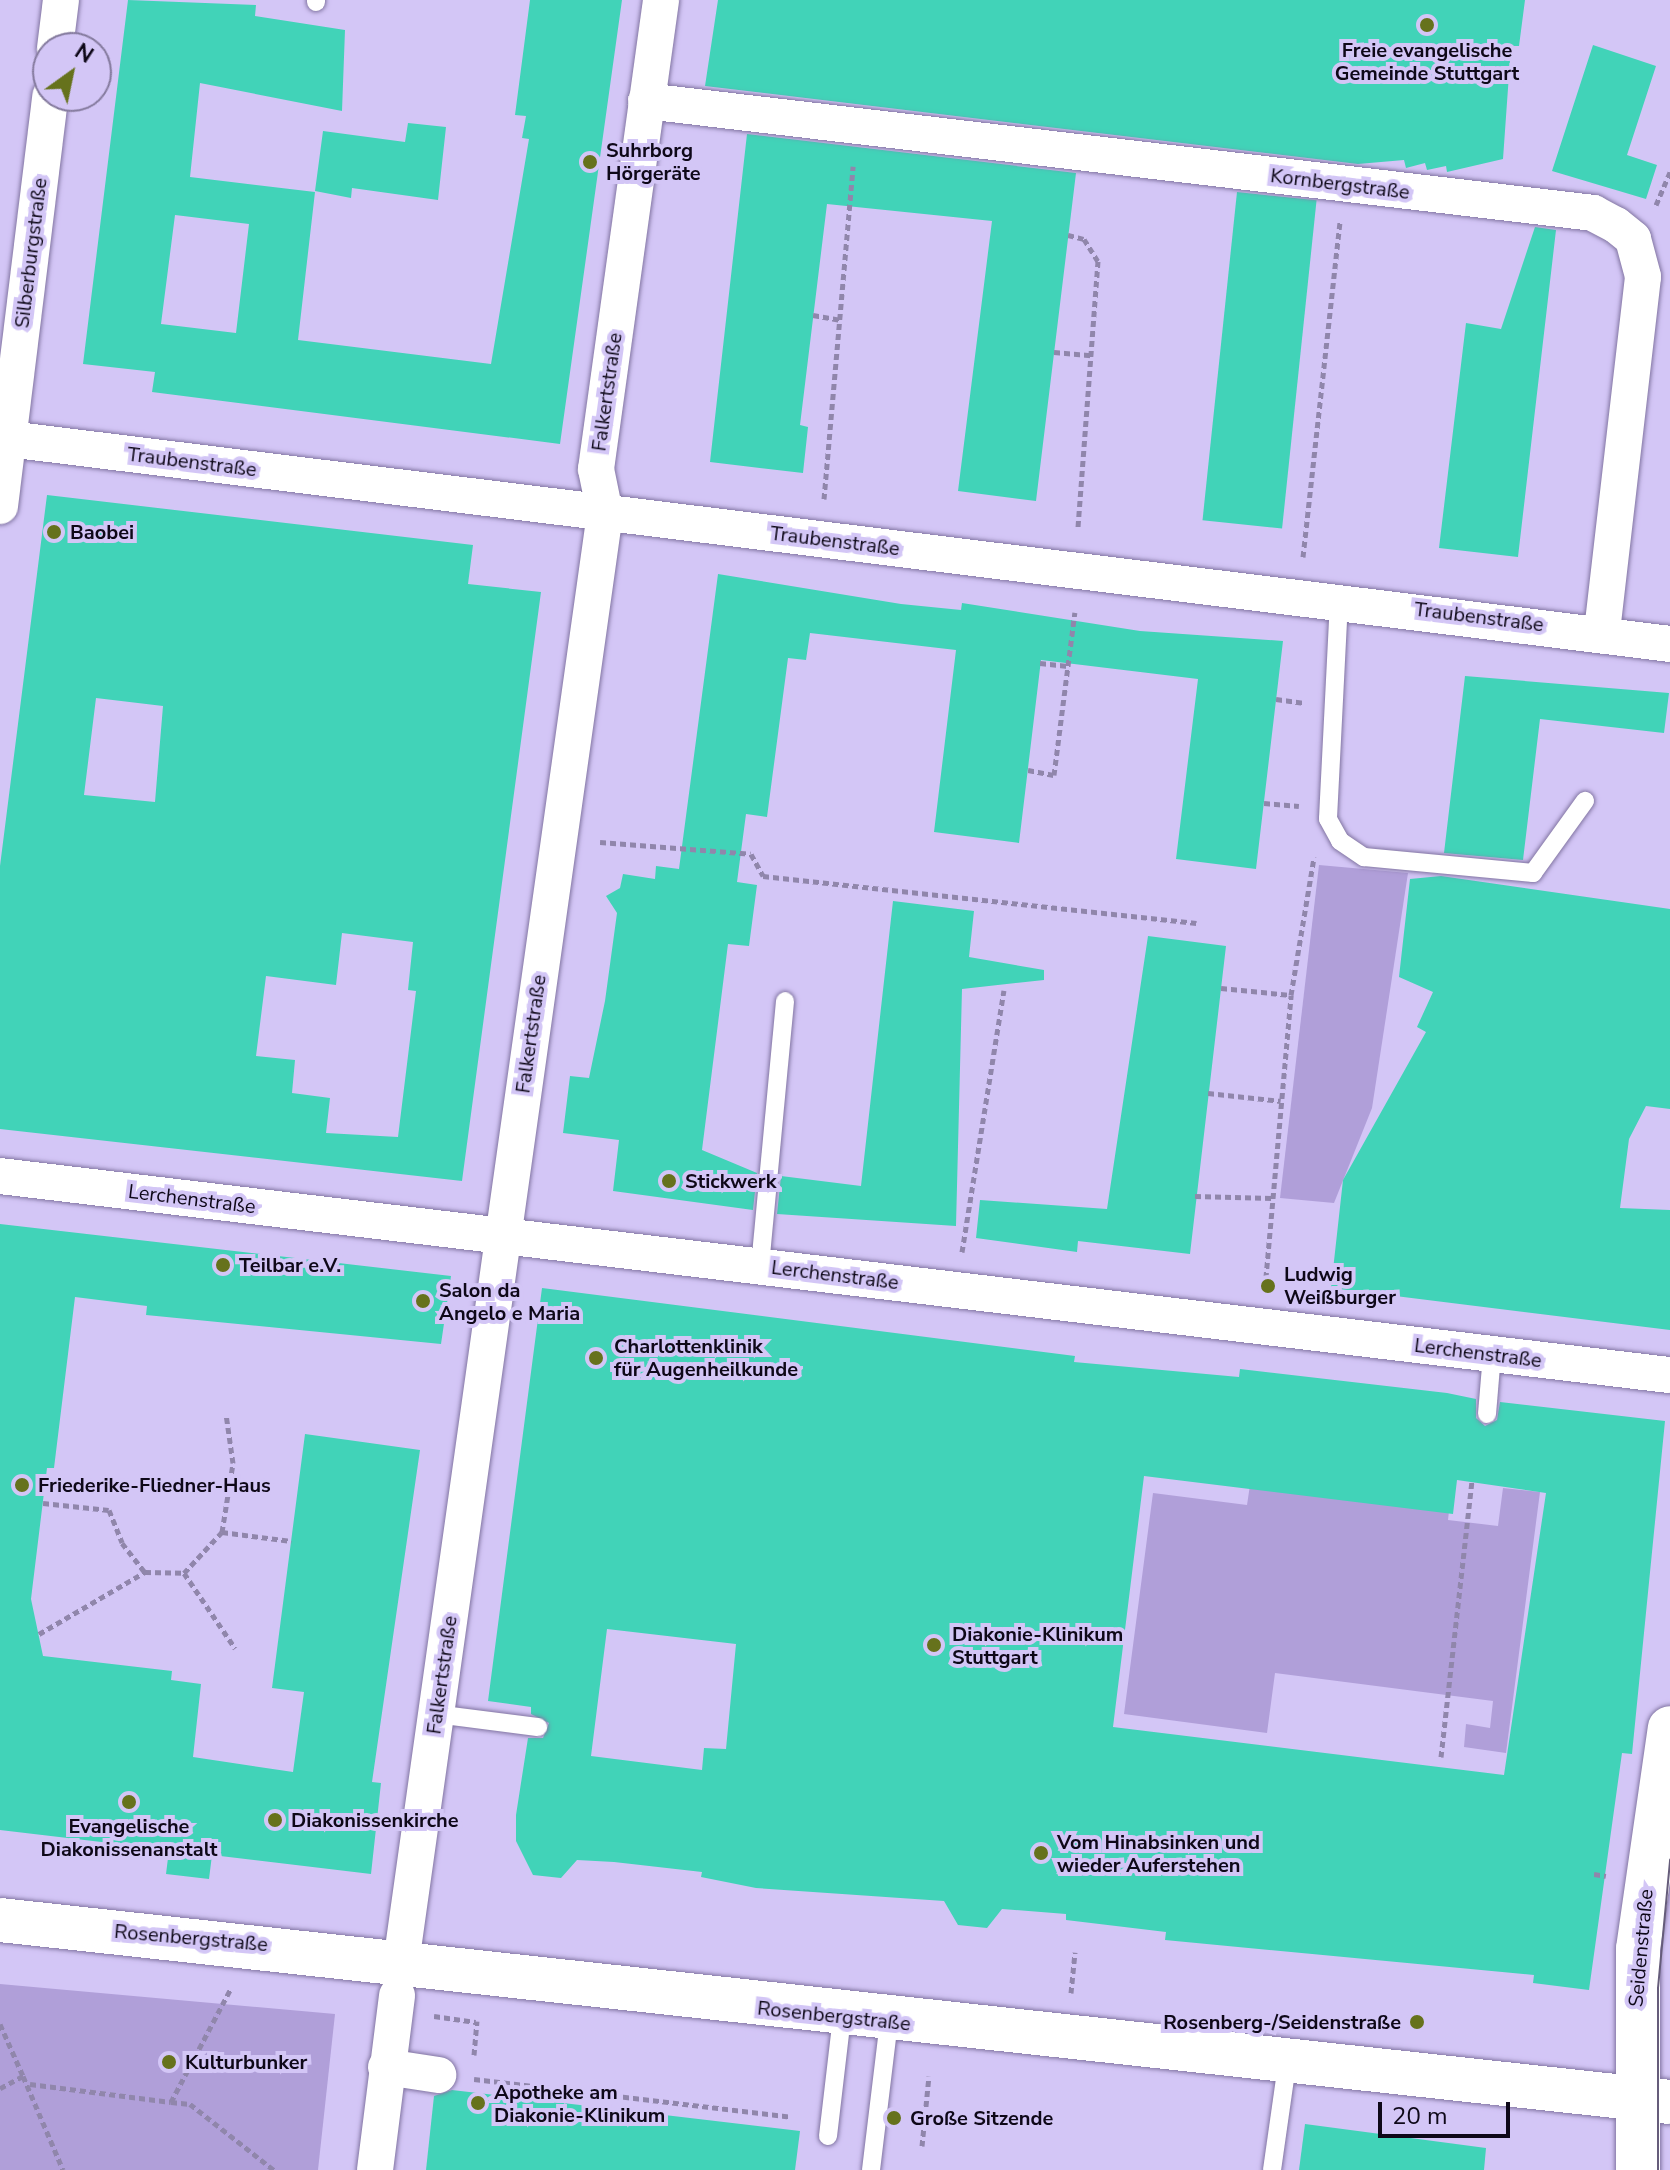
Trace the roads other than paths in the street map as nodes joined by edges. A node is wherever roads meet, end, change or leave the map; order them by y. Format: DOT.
graph roads {
  1 [pos="61,0"];
  2 [pos="661,0"];
  3 [pos="57,32"];
  4 [pos="646,101"];
  5 [pos="48,112"];
  6 [pos="4,439"];
  7 [pos="0,506"];
  8 [pos="605,513"];
  9 [pos="1339,601"];
  10 [pos="1602,632"];
  11 [pos="1670,644"];
  12 [pos="1585,801"];
  13 [pos="785,1001"];
  14 [pos="0,1176"];
  15 [pos="502,1236"];
  16 [pos="760,1266"];
  17 [pos="1492,1355"];
  18 [pos="1670,1375"];
  19 [pos="1487,1414"];
  20 [pos="436,1714"];
  21 [pos="538,1727"];
  22 [pos="1670,1728"];
  23 [pos="0,1920"];
  24 [pos="399,1979"];
  25 [pos="842,2017"];
  26 [pos="889,2022"];
  27 [pos="1287,2064"];
  28 [pos="386,2067"];
  29 [pos="452,2076"];
  30 [pos="1652,2099"];
  31 [pos="828,2136"];
  32 [pos="375,2170"];
  33 [pos="871,2170"];
  34 [pos="1272,2170"];
  35 [pos="1638,2170"];
  1 -- 3 [label="street"];
  2 -- 4 [label="street, Falkertstraße"];
  4 -- 8 [label="street, Falkertstraße"];
  4 -- 10 [label="street, Kornbergstraße"];
  5 -- 6 [label="street, Silberburgstraße"];
  6 -- 7 [label="street, Silberburgstraße"];
  6 -- 8 [label="street, Traubenstraße"];
  8 -- 9 [label="street, Traubenstraße"];
  8 -- 15 [label="street, Falkertstraße"];
  9 -- 10 [label="street, Traubenstraße"];
  9 -- 12 [label="lane"];
  10 -- 11 [label="street, Traubenstraße"];
  13 -- 16 [label="lane"];
  14 -- 15 [label="street, Lerchenstraße"];
  15 -- 16 [label="street, Lerchenstraße"];
  15 -- 20 [label="street, Falkertstraße"];
  16 -- 17 [label="street, Lerchenstraße"];
  17 -- 18 [label="street, Lerchenstraße"];
  17 -- 19 [label="lane"];
  20 -- 21 [label="lane"];
  20 -- 24 [label="street, Falkertstraße"];
  22 -- 30 [label="street, Seidenstraße"];
  23 -- 24 [label="street, Rosenbergstraße"];
  24 -- 25 [label="street, Rosenbergstraße"];
  24 -- 28 [label="street, Falkertstraße"];
  25 -- 26 [label="street, Rosenbergstraße"];
  25 -- 31 [label="lane"];
  26 -- 27 [label="street, Rosenbergstraße"];
  26 -- 33 [label="lane"];
  27 -- 30 [label="street, Rosenbergstraße"];
  27 -- 34 [label="lane"];
  28 -- 29 [label="street"];
  28 -- 32 [label="street, Falkertstraße"];
  30 -- 35 [label="street, Seidenstraße"];
}
